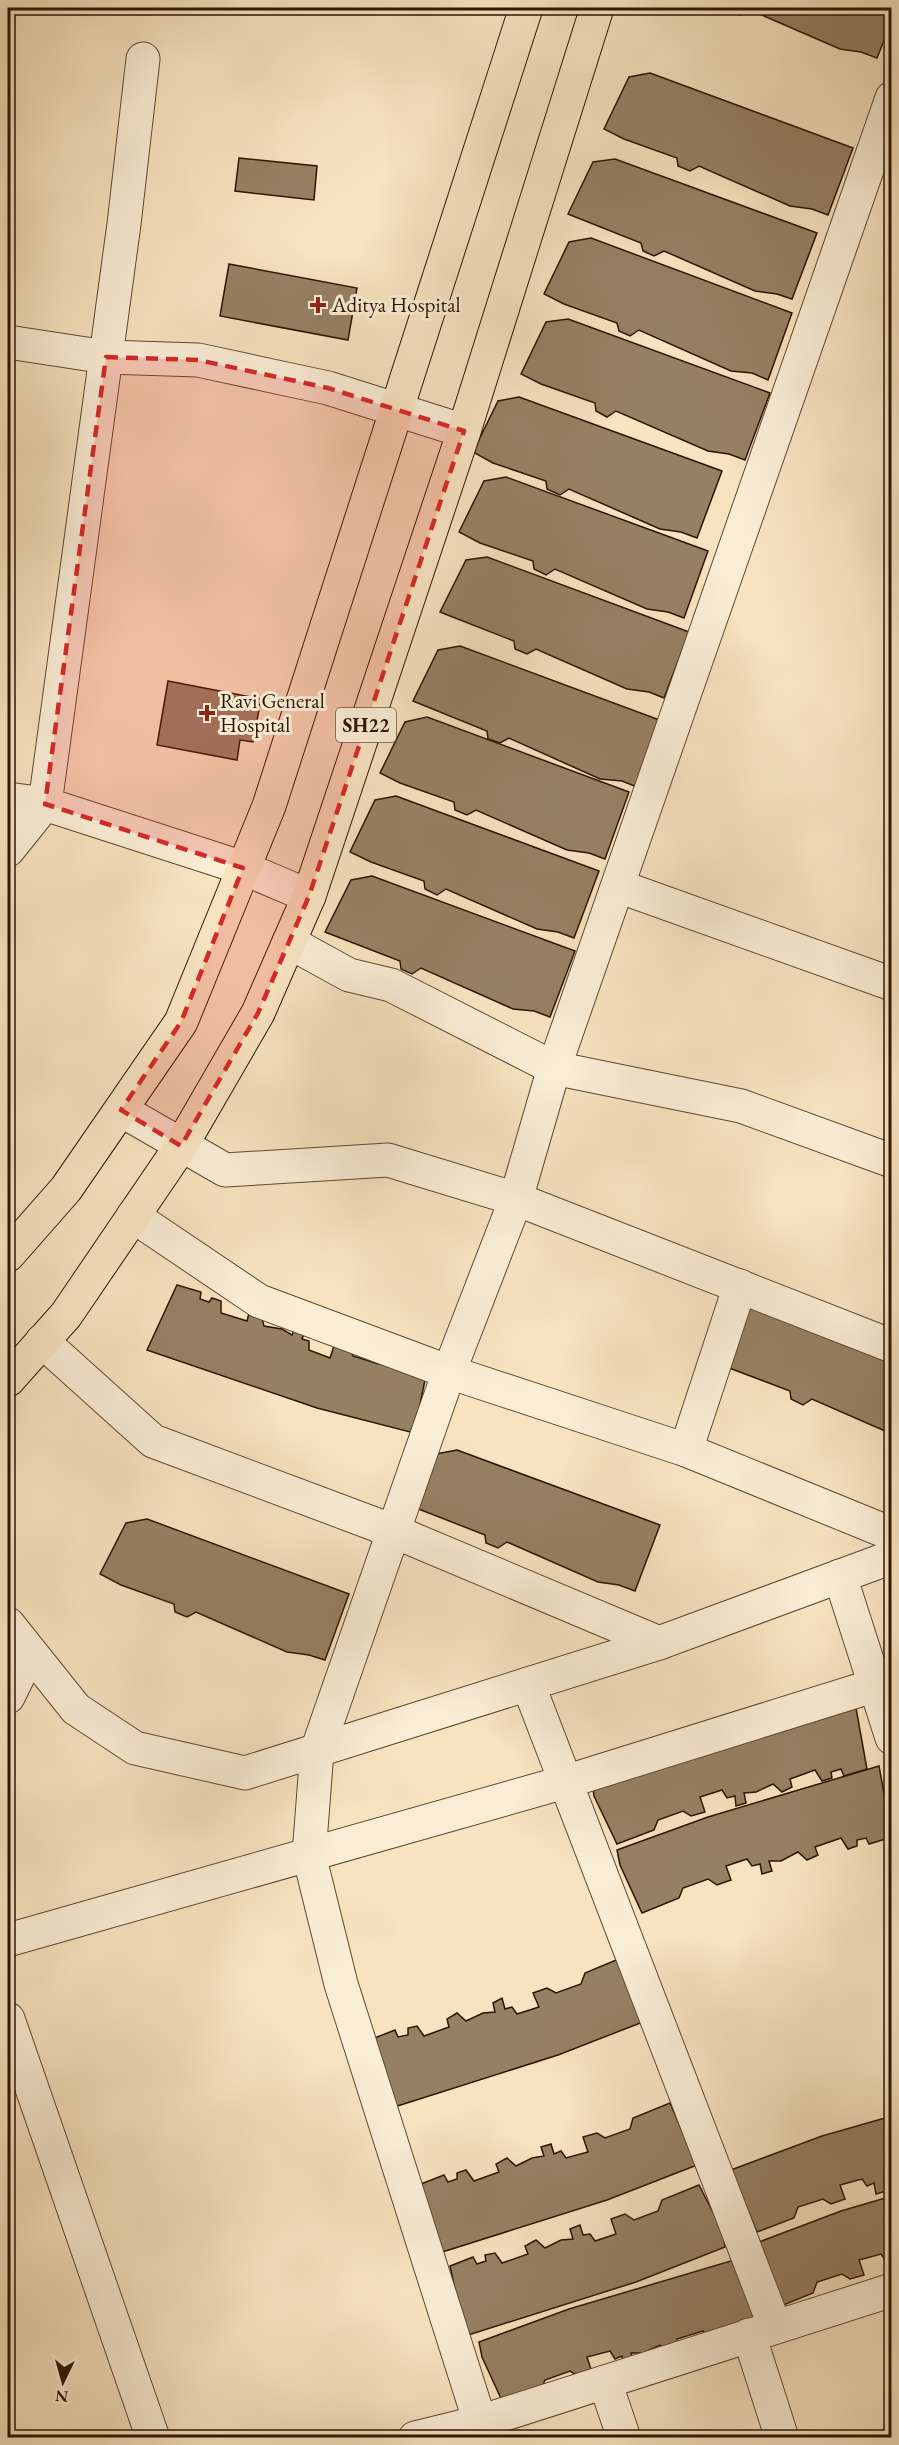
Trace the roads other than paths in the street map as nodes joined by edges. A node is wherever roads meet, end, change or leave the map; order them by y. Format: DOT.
graph roads {
  1 [pos="526,8"];
  2 [pos="597,8"];
  3 [pos="143,59"];
  4 [pos="891,98"];
  5 [pos="8,342"];
  6 [pos="106,357"];
  7 [pos="397,410"];
  8 [pos="464,431"];
  9 [pos="8,799"];
  10 [pos="45,804"];
  11 [pos="8,850"];
  12 [pos="243,868"];
  13 [pos="618,886"];
  14 [pos="309,896"];
  15 [pos="289,942"];
  16 [pos="891,984"];
  17 [pos="554,1068"];
  18 [pos="121,1110"];
  19 [pos="181,1146"];
  20 [pos="891,1161"];
  21 [pos="516,1199"];
  22 [pos="133,1216"];
  23 [pos="8,1255"];
  24 [pos="740,1286"];
  25 [pos="42,1341"];
  26 [pos="891,1346"];
  27 [pos="449,1372"];
  28 [pos="8,1380"];
  29 [pos="686,1450"];
  30 [pos="393,1531"];
  31 [pos="891,1534"];
  32 [pos="891,1557"];
  33 [pos="840,1576"];
  34 [pos="8,1624"];
  35 [pos="659,1643"];
  36 [pos="30,1652"];
  37 [pos="883,1682"];
  38 [pos="528,1684"];
  39 [pos="8,1697"];
  40 [pos="891,1738"];
  41 [pos="317,1751"];
  42 [pos="565,1782"];
  43 [pos="309,1855"];
  44 [pos="8,1940"];
  45 [pos="8,2019"];
  46 [pos="891,2290"];
  47 [pos="762,2331"];
  48 [pos="605,2382"];
  49 [pos="480,2422"];
  50 [pos="153,2438"];
  51 [pos="416,2438"];
  52 [pos="624,2438"];
  53 [pos="782,2438"];
  1 -- 7 [label="main road"];
  2 -- 8 [label="main road, SH22"];
  3 -- 6 [label="street"];
  4 -- 13 [label="street"];
  5 -- 6 [label="street"];
  6 -- 7 [label="street"];
  6 -- 10 [label="street"];
  7 -- 8 [label="street"];
  7 -- 12 [label="main road"];
  8 -- 14 [label="main road, SH22"];
  9 -- 10 [label="street"];
  10 -- 11 [label="street"];
  10 -- 12 [label="street"];
  12 -- 14 [label="street"];
  12 -- 18 [label="main road"];
  13 -- 16 [label="street"];
  13 -- 17 [label="street"];
  14 -- 15 [label="main road, SH22"];
  15 -- 17 [label="street"];
  15 -- 19 [label="main road, SH22"];
  17 -- 20 [label="street"];
  17 -- 21 [label="street"];
  18 -- 19 [label="street"];
  18 -- 23 [label="main road"];
  19 -- 21 [label="street"];
  19 -- 22 [label="main road, SH22"];
  21 -- 24 [label="street"];
  21 -- 27 [label="street"];
  22 -- 25 [label="main road, SH22"];
  22 -- 27 [label="street"];
  24 -- 26 [label="street"];
  24 -- 29 [label="street"];
  25 -- 28 [label="main road, SH22"];
  25 -- 30 [label="street"];
  27 -- 29 [label="street"];
  27 -- 30 [label="street"];
  29 -- 31 [label="street"];
  30 -- 35 [label="street"];
  30 -- 41 [label="street"];
  32 -- 33 [label="street"];
  33 -- 35 [label="street"];
  33 -- 37 [label="street"];
  34 -- 36 [label="street"];
  35 -- 38 [label="street"];
  36 -- 39 [label="street"];
  36 -- 41 [label="street"];
  37 -- 40 [label="street"];
  37 -- 42 [label="street"];
  38 -- 41 [label="street"];
  38 -- 42 [label="street"];
  41 -- 43 [label="street"];
  42 -- 43 [label="street"];
  42 -- 47 [label="street"];
  43 -- 44 [label="street"];
  43 -- 49 [label="street"];
  45 -- 50 [label="street"];
  46 -- 47 [label="street"];
  47 -- 48 [label="street"];
  47 -- 53 [label="street"];
  48 -- 49 [label="street"];
  48 -- 52 [label="street"];
  49 -- 51 [label="street"];
}
